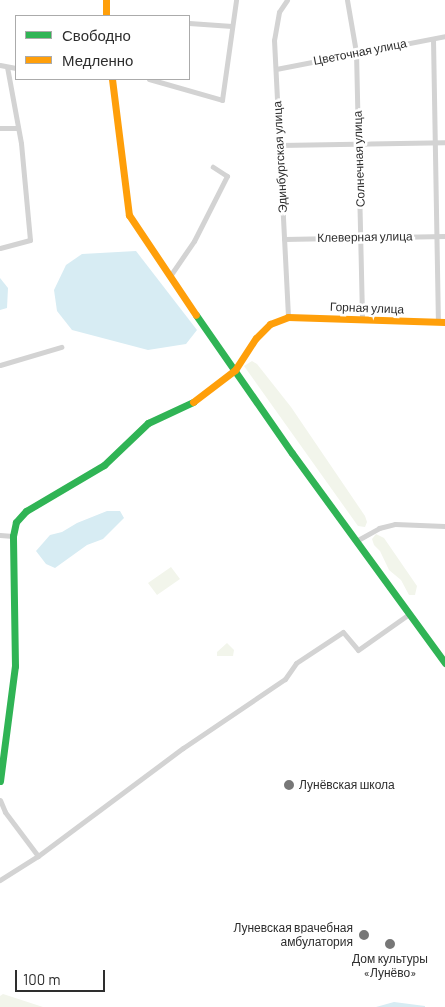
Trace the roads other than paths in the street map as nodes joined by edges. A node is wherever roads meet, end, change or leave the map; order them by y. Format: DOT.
graph roads {
  1 [pos="106,0"];
  2 [pos="236,0"];
  3 [pos="287,0"];
  4 [pos="347,0"];
  5 [pos="106,15"];
  6 [pos="190,23"];
  7 [pos="232,26"];
  8 [pos="445,36"];
  9 [pos="433,39"];
  10 [pos="356,52"];
  11 [pos="0,65"];
  12 [pos="7,66"];
  13 [pos="15,68"];
  14 [pos="276,69"];
  15 [pos="112,80"];
  16 [pos="152,80"];
  17 [pos="0,128"];
  18 [pos="18,128"];
  19 [pos="434,142"];
  20 [pos="445,142"];
  21 [pos="359,143"];
  22 [pos="280,145"];
  23 [pos="213,167"];
  24 [pos="436,236"];
  25 [pos="445,236"];
  26 [pos="361,237"];
  27 [pos="284,239"];
  28 [pos="0,248"];
  29 [pos="170,276"];
  30 [pos="288,316"];
  31 [pos="362,318"];
  32 [pos="441,322"];
  33 [pos="61,347"];
  34 [pos="0,365"];
  35 [pos="235,370"];
  36 [pos="445,526"];
  37 [pos="0,535"];
  38 [pos="13,536"];
  39 [pos="356,541"];
  40 [pos="409,614"];
  41 [pos="445,663"];
  42 [pos="0,781"];
  43 [pos="0,800"];
  44 [pos="38,856"];
  45 [pos="0,880"];
  1 -- 5 [label="street"];
  2 -- 7 [label="street"];
  3 -- 14 [label="street, Эдинбургская улица"];
  4 -- 10 [label="street, Солнечная улица"];
  6 -- 7 [label="street"];
  7 -- 16 [label="street"];
  8 -- 9 [label="street, Цветочная улица"];
  9 -- 10 [label="street, Цветочная улица"];
  9 -- 19 [label="street"];
  10 -- 14 [label="street, Цветочная улица"];
  10 -- 21 [label="street, Солнечная улица"];
  11 -- 12 [label="street"];
  12 -- 13 [label="street"];
  12 -- 18 [label="street"];
  14 -- 22 [label="street, Эдинбургская улица"];
  15 -- 29 [label="street"];
  17 -- 18 [label="street"];
  18 -- 28 [label="street"];
  19 -- 20 [label="street"];
  19 -- 21 [label="street"];
  19 -- 24 [label="street"];
  21 -- 22 [label="street"];
  21 -- 26 [label="street, Солнечная улица"];
  22 -- 27 [label="street, Эдинбургская улица"];
  23 -- 29 [label="street"];
  24 -- 25 [label="street, Клеверная улица"];
  24 -- 26 [label="street, Клеверная улица"];
  24 -- 32 [label="street"];
  26 -- 27 [label="street, Клеверная улица"];
  26 -- 31 [label="street, Солнечная улица"];
  27 -- 30 [label="street, Эдинбургская улица"];
  29 -- 35 [label="street"];
  30 -- 31 [label="street, Горная улица"];
  30 -- 35 [label="street"];
  31 -- 32 [label="street, Горная улица"];
  33 -- 34 [label="street"];
  35 -- 38 [label="street"];
  35 -- 39 [label="street"];
  36 -- 39 [label="street"];
  37 -- 38 [label="street"];
  38 -- 42 [label="street"];
  39 -- 40 [label="street"];
  40 -- 41 [label="street"];
  40 -- 44 [label="street"];
  43 -- 44 [label="street"];
  44 -- 45 [label="street"];
}
